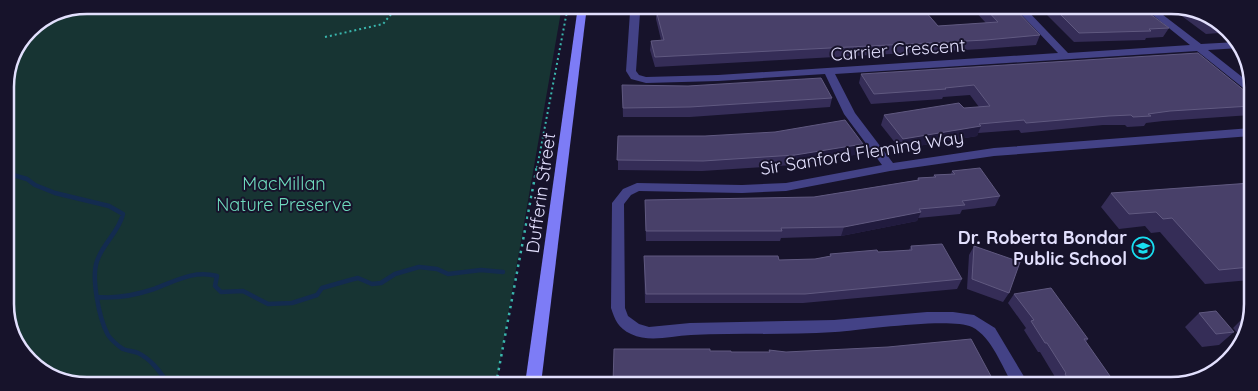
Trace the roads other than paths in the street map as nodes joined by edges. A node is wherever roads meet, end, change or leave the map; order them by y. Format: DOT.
graph roads {
  1 [pos="582,14"];
  2 [pos="635,14"];
  3 [pos="1025,14"];
  4 [pos="1157,14"];
  5 [pos="1231,45"];
  6 [pos="1198,47"];
  7 [pos="1065,55"];
  8 [pos="828,71"];
  9 [pos="1244,83"];
  10 [pos="1244,133"];
  11 [pos="890,167"];
  12 [pos="534,377"];
  13 [pos="1016,377"];
  1 -- 12 [label="main road, Dufferin Street"];
  2 -- 8 [label="street, Carrier Crescent"];
  3 -- 7 [label="street"];
  4 -- 6 [label="street"];
  5 -- 6 [label="street, Carrier Crescent"];
  6 -- 7 [label="street, Carrier Crescent"];
  6 -- 9 [label="street"];
  7 -- 8 [label="street, Carrier Crescent"];
  8 -- 11 [label="street"];
  10 -- 11 [label="street, Sir Sanford Fleming Way"];
  11 -- 13 [label="street, Sir Sanford Fleming Way"];
}
